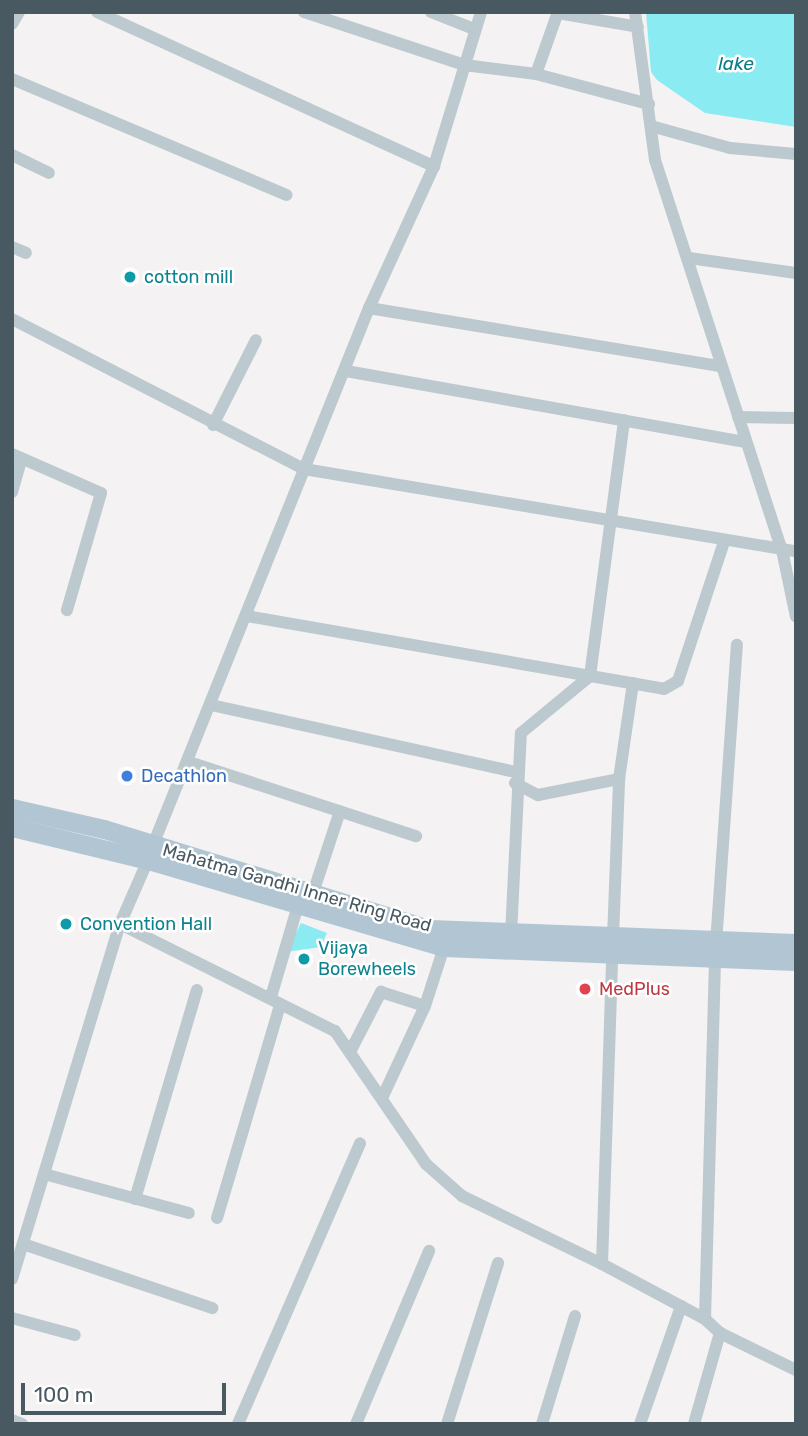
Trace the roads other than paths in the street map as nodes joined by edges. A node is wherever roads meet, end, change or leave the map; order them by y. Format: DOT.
graph roads {
  1 [pos="19,12"];
  2 [pos="97,12"];
  3 [pos="304,12"];
  4 [pos="431,12"];
  5 [pos="481,12"];
  6 [pos="635,12"];
  7 [pos="558,13"];
  8 [pos="12,23"];
  9 [pos="638,27"];
  10 [pos="474,29"];
  11 [pos="464,65"];
  12 [pos="536,74"];
  13 [pos="12,79"];
  14 [pos="649,104"];
  15 [pos="651,126"];
  16 [pos="796,154"];
  17 [pos="12,155"];
  18 [pos="434,166"];
  19 [pos="49,173"];
  20 [pos="286,195"];
  21 [pos="12,247"];
  22 [pos="26,253"];
  23 [pos="689,258"];
  24 [pos="796,273"];
  25 [pos="369,308"];
  26 [pos="12,319"];
  27 [pos="256,340"];
  28 [pos="721,366"];
  29 [pos="346,371"];
  30 [pos="737,417"];
  31 [pos="796,418"];
  32 [pos="624,420"];
  33 [pos="214,425"];
  34 [pos="746,442"];
  35 [pos="17,456"];
  36 [pos="304,469"];
  37 [pos="12,492"];
  38 [pos="612,522"];
  39 [pos="724,542"];
  40 [pos="782,550"];
  41 [pos="796,551"];
  42 [pos="794,602"];
  43 [pos="67,610"];
  44 [pos="247,616"];
  45 [pos="796,617"];
  46 [pos="737,645"];
  47 [pos="590,676"];
  48 [pos="633,683"];
  49 [pos="211,705"];
  50 [pos="189,762"];
  51 [pos="515,777"];
  52 [pos="620,779"];
  53 [pos="12,808"];
  54 [pos="340,811"];
  55 [pos="12,827"];
  56 [pos="416,836"];
  57 [pos="151,852"];
  58 [pos="305,899"];
  59 [pos="120,924"];
  60 [pos="511,935"];
  61 [pos="796,943"];
  62 [pos="444,947"];
  63 [pos="613,948"];
  64 [pos="717,949"];
  65 [pos="796,961"];
  66 [pos="197,990"];
  67 [pos="276,1001"];
  68 [pos="425,1006"];
  69 [pos="350,1052"];
  70 [pos="383,1096"];
  71 [pos="360,1143"];
  72 [pos="44,1174"];
  73 [pos="135,1199"];
  74 [pos="189,1213"];
  75 [pos="217,1218"];
  76 [pos="23,1244"];
  77 [pos="429,1251"];
  78 [pos="498,1263"];
  79 [pos="602,1264"];
  80 [pos="12,1279"];
  81 [pos="681,1306"];
  82 [pos="212,1308"];
  83 [pos="575,1316"];
  84 [pos="12,1318"];
  85 [pos="705,1319"];
  86 [pos="720,1333"];
  87 [pos="75,1335"];
  88 [pos="796,1370"];
  89 [pos="12,1420"];
  90 [pos="22,1424"];
  91 [pos="237,1424"];
  92 [pos="356,1424"];
  93 [pos="447,1424"];
  94 [pos="542,1424"];
  95 [pos="640,1424"];
  96 [pos="694,1424"];
  1 -- 8 [label="street"];
  2 -- 18 [label="street"];
  3 -- 11 [label="street"];
  4 -- 10 [label="street"];
  5 -- 10 [label="street"];
  6 -- 9 [label="street"];
  7 -- 9 [label="street"];
  7 -- 12 [label="street"];
  9 -- 14 [label="street"];
  10 -- 11 [label="street"];
  11 -- 12 [label="street"];
  11 -- 18 [label="street"];
  12 -- 14 [label="street"];
  13 -- 20 [label="street"];
  14 -- 15 [label="street"];
  15 -- 16 [label="street"];
  15 -- 23 [label="street"];
  17 -- 19 [label="street"];
  18 -- 25 [label="street"];
  21 -- 22 [label="street"];
  23 -- 24 [label="street"];
  23 -- 28 [label="street"];
  25 -- 28 [label="street"];
  25 -- 29 [label="street"];
  26 -- 33 [label="street"];
  27 -- 33 [label="street"];
  28 -- 30 [label="street"];
  29 -- 32 [label="street"];
  29 -- 36 [label="street"];
  30 -- 31 [label="street"];
  30 -- 34 [label="street"];
  32 -- 34 [label="street"];
  32 -- 38 [label="street"];
  33 -- 36 [label="street"];
  34 -- 40 [label="street"];
  35 -- 37 [label="street"];
  35 -- 43 [label="street"];
  36 -- 38 [label="street"];
  36 -- 44 [label="street"];
  38 -- 39 [label="street"];
  38 -- 47 [label="street"];
  39 -- 40 [label="street"];
  39 -- 48 [label="street"];
  40 -- 41 [label="street"];
  40 -- 42 [label="street"];
  42 -- 45 [label="street"];
  44 -- 47 [label="street"];
  44 -- 49 [label="street"];
  46 -- 64 [label="street"];
  47 -- 48 [label="street"];
  47 -- 51 [label="street"];
  48 -- 52 [label="street"];
  49 -- 50 [label="street"];
  49 -- 51 [label="street"];
  50 -- 54 [label="street"];
  50 -- 57 [label="street"];
  51 -- 52 [label="street"];
  51 -- 60 [label="street"];
  52 -- 63 [label="street"];
  53 -- 57 [label="main road, Mahatma Gandhi Inner Ring Road"];
  54 -- 56 [label="street"];
  54 -- 58 [label="street"];
  55 -- 57 [label="main road, Mahatma Gandhi Inner Ring Road"];
  57 -- 58 [label="main road, Mahatma Gandhi Inner Ring Road"];
  57 -- 59 [label="street"];
  58 -- 60 [label="main road, Mahatma Gandhi Inner Ring Road"];
  58 -- 62 [label="main road, Mahatma Gandhi Inner Ring Road"];
  58 -- 67 [label="street"];
  59 -- 67 [label="street"];
  59 -- 72 [label="street"];
  60 -- 63 [label="main road, Mahatma Gandhi Inner Ring Road"];
  61 -- 64 [label="main road, Mahatma Gandhi Inner Ring Road"];
  62 -- 63 [label="main road, Mahatma Gandhi Inner Ring Road"];
  62 -- 68 [label="street"];
  63 -- 64 [label="main road, Mahatma Gandhi Inner Ring Road"];
  63 -- 79 [label="street"];
  64 -- 65 [label="main road, Mahatma Gandhi Inner Ring Road"];
  64 -- 85 [label="street"];
  66 -- 73 [label="street"];
  67 -- 69 [label="street"];
  67 -- 75 [label="street"];
  68 -- 69 [label="street"];
  68 -- 70 [label="street"];
  69 -- 70 [label="street"];
  70 -- 79 [label="street"];
  71 -- 91 [label="street"];
  72 -- 73 [label="street"];
  72 -- 76 [label="street"];
  73 -- 74 [label="street"];
  76 -- 80 [label="street"];
  76 -- 82 [label="street"];
  77 -- 92 [label="street"];
  78 -- 93 [label="street"];
  79 -- 81 [label="street"];
  81 -- 85 [label="street"];
  81 -- 95 [label="street"];
  83 -- 94 [label="street"];
  84 -- 87 [label="street"];
  85 -- 86 [label="street"];
  86 -- 88 [label="street"];
  86 -- 96 [label="street"];
  89 -- 90 [label="street"];
}
